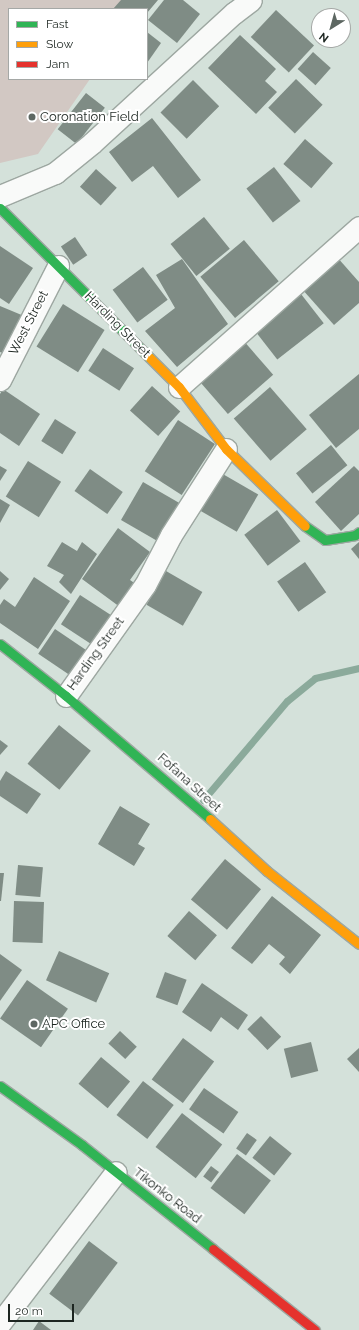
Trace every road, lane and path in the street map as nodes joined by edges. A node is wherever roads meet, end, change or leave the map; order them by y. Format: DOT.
graph roads {
  1 [pos="251,0"];
  2 [pos="0,196"];
  3 [pos="0,208"];
  4 [pos="359,227"];
  5 [pos="58,266"];
  6 [pos="0,380"];
  7 [pos="179,387"];
  8 [pos="226,449"];
  9 [pos="359,532"];
  10 [pos="0,644"];
  11 [pos="66,696"];
  12 [pos="359,944"];
  13 [pos="0,1086"];
  14 [pos="116,1172"];
  15 [pos="0,1324"];
  16 [pos="315,1330"];
  1 -- 2 [label="street"];
  3 -- 5 [label="street, Harding Street"];
  4 -- 7 [label="street"];
  5 -- 6 [label="street, West Street"];
  5 -- 7 [label="street, Harding Street"];
  7 -- 8 [label="street, Harding Street"];
  8 -- 9 [label="street, Harding Street"];
  8 -- 11 [label="street, Harding Street"];
  10 -- 11 [label="street, Fofana Street"];
  11 -- 12 [label="street, Fofana Street"];
  13 -- 14 [label="street, Tikonko Road"];
  14 -- 15 [label="street"];
  14 -- 16 [label="street, Tikonko Road"];
}
